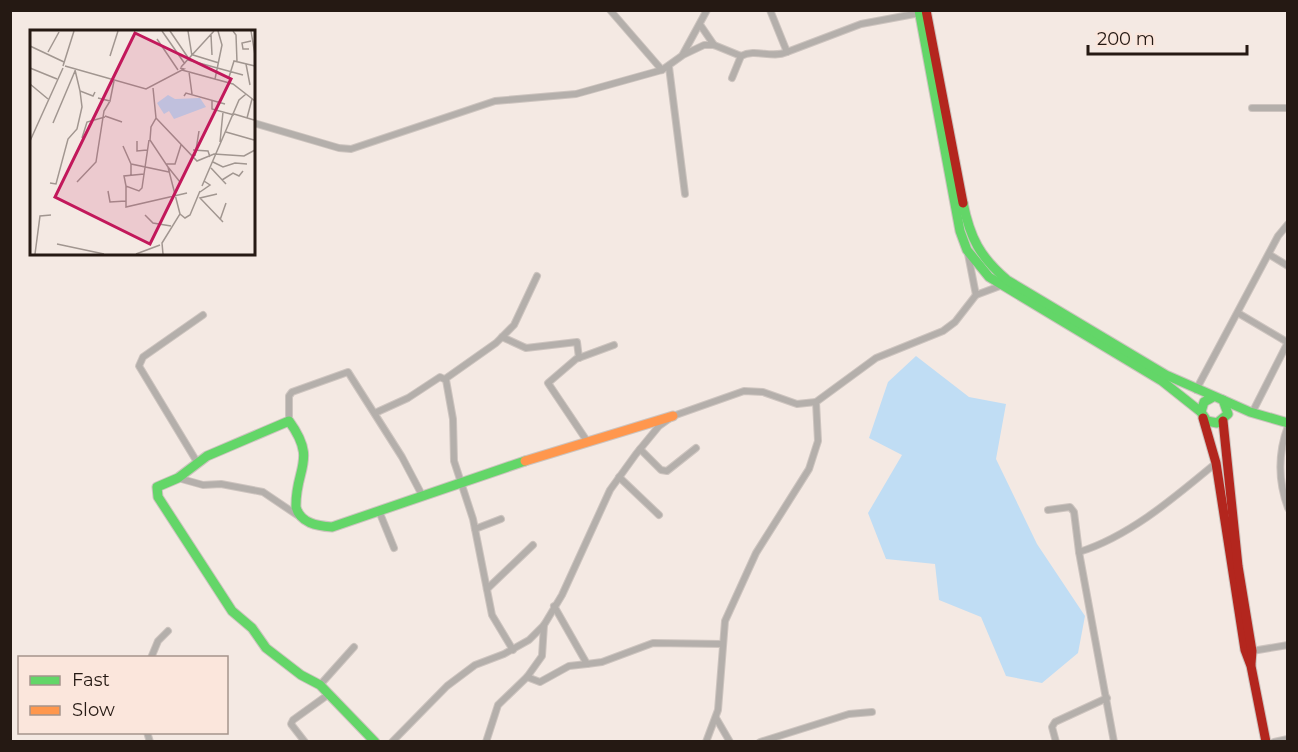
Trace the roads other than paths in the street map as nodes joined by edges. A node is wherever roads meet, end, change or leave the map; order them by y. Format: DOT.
graph roads {
  1 [pos="610,10"];
  2 [pos="707,10"];
  3 [pos="770,10"];
  4 [pos="922,11"];
  5 [pos="701,26"];
  6 [pos="714,45"];
  7 [pos="787,52"];
  8 [pos="682,55"];
  9 [pos="741,56"];
  10 [pos="669,67"];
  11 [pos="662,70"];
  12 [pos="732,78"];
  13 [pos="1252,108"];
  14 [pos="1287,108"];
  15 [pos="255,123"];
  16 [pos="954,187"];
  17 [pos="685,194"];
  18 [pos="1287,224"];
  19 [pos="967,250"];
  20 [pos="1270,255"];
  21 [pos="1287,266"];
  22 [pos="537,276"];
  23 [pos="1000,286"];
  24 [pos="976,295"];
  25 [pos="1238,313"];
  26 [pos="203,315"];
  27 [pos="501,337"];
  28 [pos="1287,342"];
  29 [pos="614,345"];
  30 [pos="579,358"];
  31 [pos="445,379"];
  32 [pos="1196,390"];
  33 [pos="1218,398"];
  34 [pos="816,402"];
  35 [pos="375,413"];
  36 [pos="1251,413"];
  37 [pos="1202,414"];
  38 [pos="673,416"];
  39 [pos="1224,420"];
  40 [pos="289,421"];
  41 [pos="1287,424"];
  42 [pos="587,441"];
  43 [pos="696,448"];
  44 [pos="640,449"];
  45 [pos="197,462"];
  46 [pos="1216,463"];
  47 [pos="619,477"];
  48 [pos="178,478"];
  49 [pos="462,481"];
  50 [pos="422,495"];
  51 [pos="1287,508"];
  52 [pos="1048,510"];
  53 [pos="379,511"];
  54 [pos="659,515"];
  55 [pos="501,519"];
  56 [pos="305,520"];
  57 [pos="475,529"];
  58 [pos="533,545"];
  59 [pos="394,549"];
  60 [pos="1079,552"];
  61 [pos="487,590"];
  62 [pos="554,606"];
  63 [pos="544,625"];
  64 [pos="168,632"];
  65 [pos="723,644"];
  66 [pos="1287,645"];
  67 [pos="354,647"];
  68 [pos="513,650"];
  69 [pos="1252,651"];
  70 [pos="151,656"];
  71 [pos="587,664"];
  72 [pos="1251,666"];
  73 [pos="527,677"];
  74 [pos="320,685"];
  75 [pos="329,694"];
  76 [pos="1107,698"];
  77 [pos="872,712"];
  78 [pos="716,717"];
  79 [pos="1287,739"];
  80 [pos="305,741"];
  81 [pos="375,741"];
  82 [pos="392,741"];
  83 [pos="486,741"];
  84 [pos="706,741"];
  85 [pos="730,741"];
  86 [pos="760,741"];
  87 [pos="1056,741"];
  88 [pos="1114,741"];
  89 [pos="1266,741"];
  90 [pos="1274,741"];
  1 -- 11 [label="street"];
  2 -- 5 [label="street"];
  3 -- 7 [label="street"];
  4 -- 7 [label="street"];
  4 -- 16 [label="main road"];
  5 -- 6 [label="street"];
  5 -- 8 [label="street"];
  6 -- 8 [label="street"];
  6 -- 9 [label="street"];
  7 -- 9 [label="street"];
  8 -- 10 [label="street"];
  9 -- 12 [label="street"];
  10 -- 11 [label="street"];
  10 -- 17 [label="street"];
  11 -- 15 [label="street"];
  13 -- 14 [label="street"];
  16 -- 19 [label="main road"];
  16 -- 32 [label="main road"];
  18 -- 20 [label="street"];
  19 -- 23 [label="main road"];
  19 -- 24 [label="street"];
  20 -- 21 [label="street"];
  20 -- 25 [label="street"];
  22 -- 27 [label="street"];
  23 -- 24 [label="street"];
  23 -- 37 [label="main road"];
  24 -- 34 [label="street"];
  25 -- 28 [label="street"];
  25 -- 32 [label="street"];
  26 -- 45 [label="street"];
  27 -- 30 [label="street"];
  27 -- 31 [label="street"];
  28 -- 36 [label="street"];
  29 -- 30 [label="street"];
  30 -- 42 [label="street"];
  31 -- 35 [label="street"];
  31 -- 49 [label="street"];
  32 -- 33 [label="main road"];
  33 -- 36 [label="main road"];
  33 -- 37 [label="main road"];
  33 -- 39 [label="main road"];
  34 -- 38 [label="street"];
  34 -- 65 [label="street"];
  35 -- 40 [label="street"];
  35 -- 50 [label="street"];
  36 -- 39 [label="main road"];
  36 -- 41 [label="main road"];
  37 -- 39 [label="main road"];
  37 -- 46 [label="main road"];
  38 -- 42 [label="main road"];
  38 -- 44 [label="street"];
  39 -- 69 [label="main road"];
  40 -- 45 [label="main road"];
  40 -- 56 [label="main road"];
  41 -- 51 [label="street"];
  42 -- 49 [label="main road"];
  43 -- 44 [label="street"];
  44 -- 47 [label="street"];
  45 -- 48 [label="main road"];
  46 -- 60 [label="street"];
  46 -- 72 [label="main road"];
  47 -- 54 [label="street"];
  47 -- 62 [label="street"];
  48 -- 56 [label="street"];
  48 -- 74 [label="main road"];
  49 -- 50 [label="main road"];
  49 -- 57 [label="street"];
  50 -- 53 [label="main road"];
  52 -- 60 [label="street"];
  53 -- 56 [label="main road"];
  53 -- 59 [label="street"];
  55 -- 57 [label="street"];
  57 -- 61 [label="street"];
  58 -- 61 [label="street"];
  60 -- 76 [label="street"];
  61 -- 68 [label="street"];
  62 -- 63 [label="street"];
  62 -- 71 [label="street"];
  63 -- 68 [label="street"];
  63 -- 73 [label="street"];
  64 -- 70 [label="street"];
  65 -- 71 [label="street"];
  65 -- 78 [label="street"];
  66 -- 69 [label="street"];
  67 -- 74 [label="street"];
  68 -- 82 [label="street"];
  69 -- 72 [label="main road"];
  71 -- 73 [label="street"];
  72 -- 89 [label="main road"];
  73 -- 83 [label="street"];
  74 -- 75 [label="main road"];
  75 -- 80 [label="street"];
  75 -- 81 [label="main road"];
  76 -- 87 [label="street"];
  76 -- 88 [label="street"];
  77 -- 86 [label="street"];
  78 -- 84 [label="street"];
  78 -- 85 [label="street"];
  79 -- 90 [label="street"];
}
